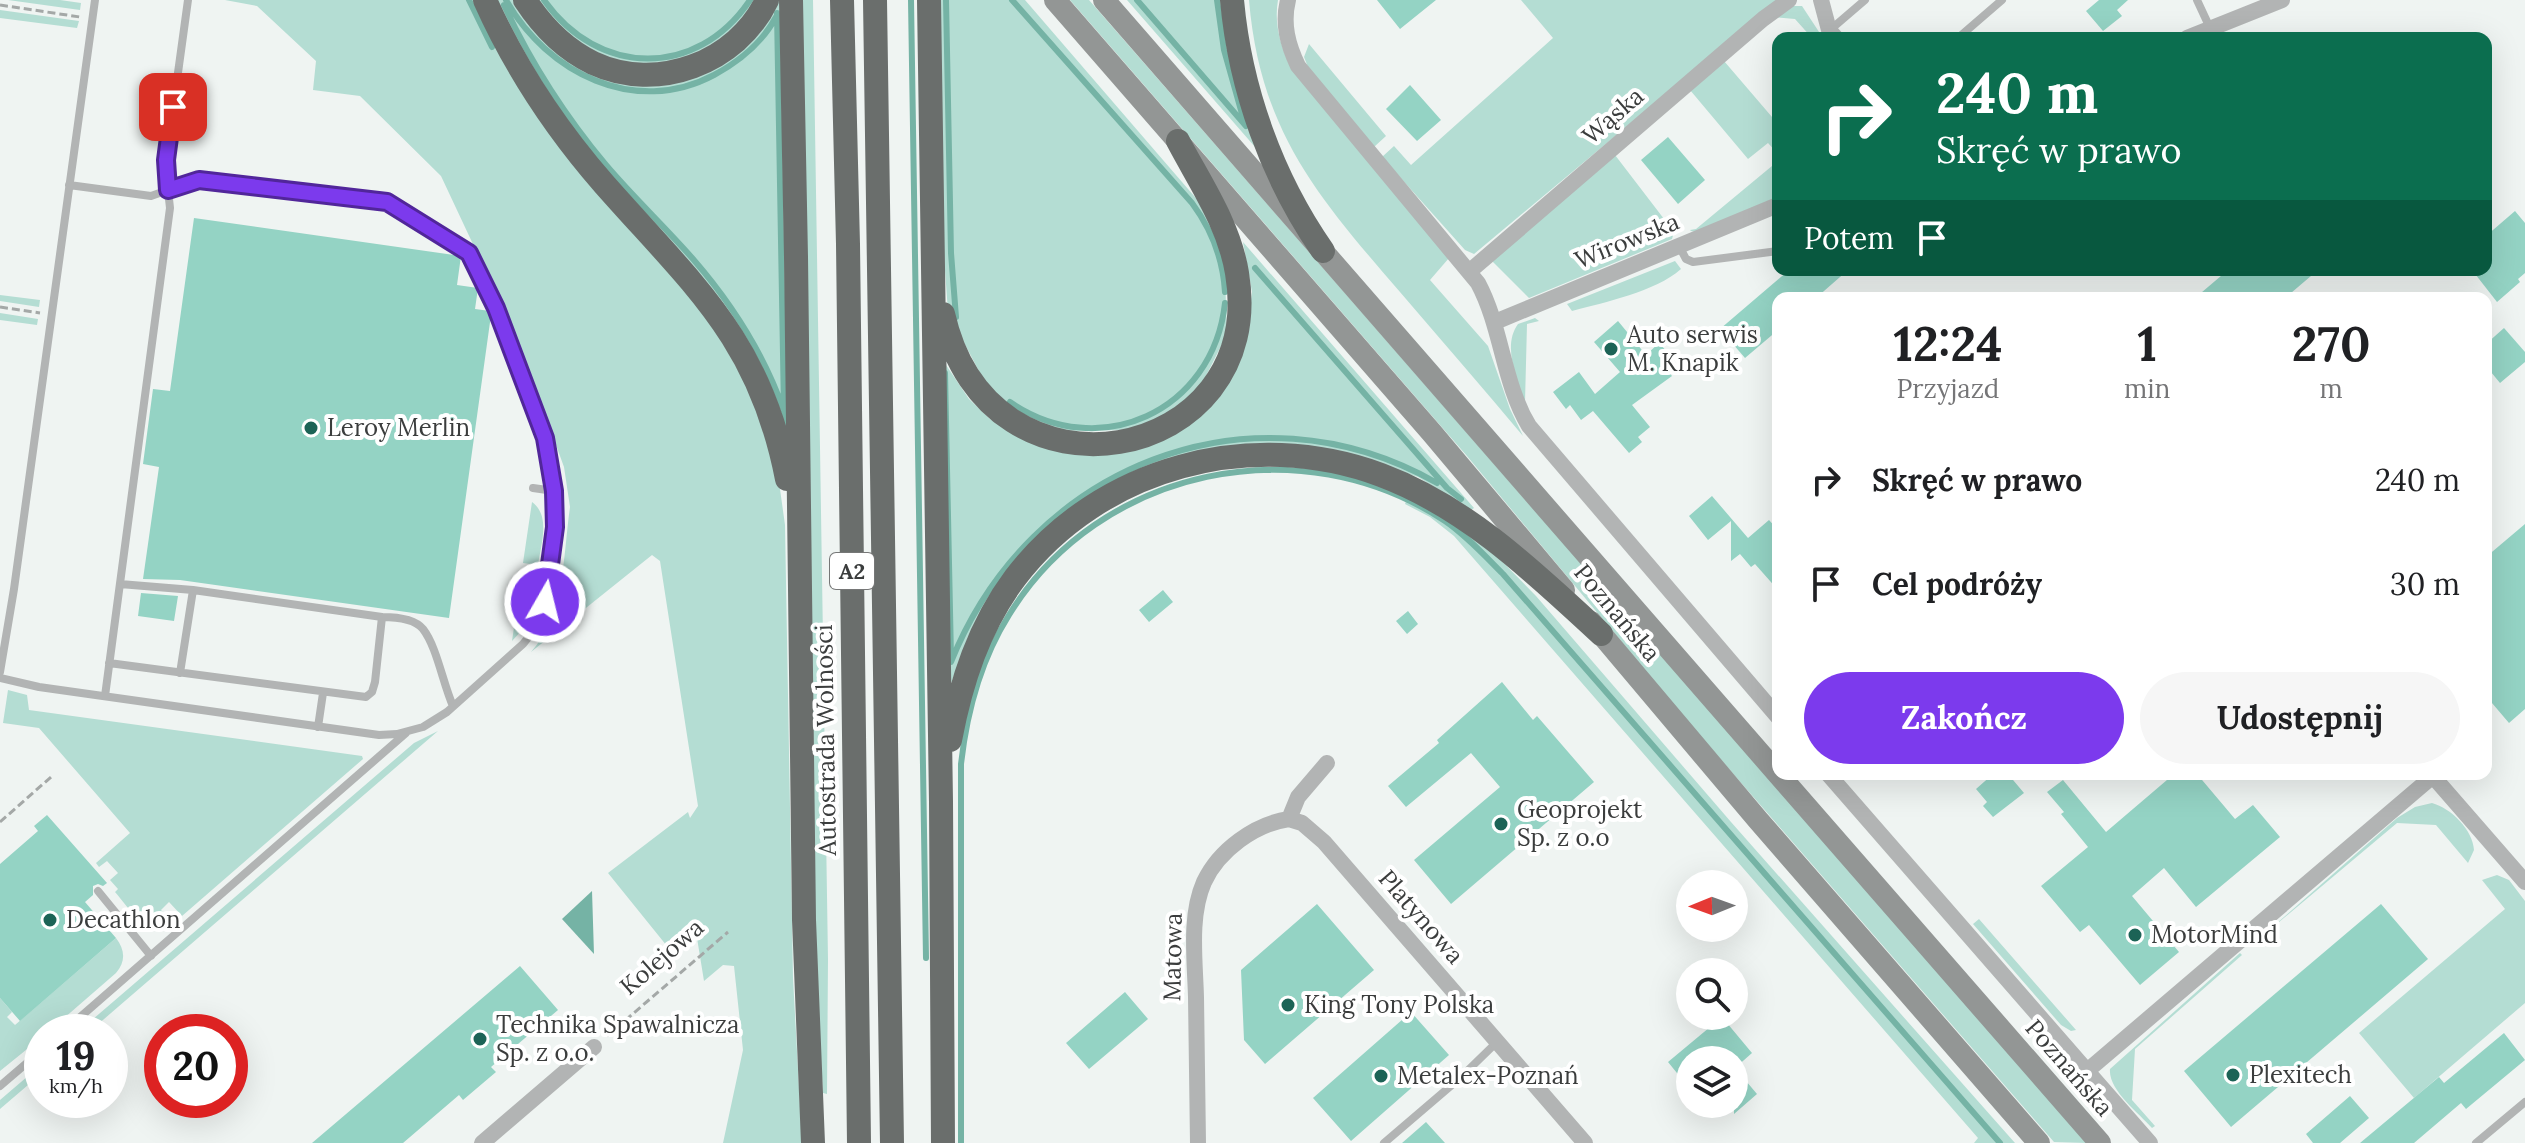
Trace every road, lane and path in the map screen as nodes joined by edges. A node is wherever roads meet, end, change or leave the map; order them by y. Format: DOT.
graph roads {
  1 [pos="95,0"];
  2 [pos="188,0"];
  3 [pos="485,0"];
  4 [pos="525,0"];
  5 [pos="767,0"];
  6 [pos="791,0"];
  7 [pos="842,0"];
  8 [pos="875,0"];
  9 [pos="929,0"];
  10 [pos="1055,0"];
  11 [pos="1104,0"];
  12 [pos="1232,0"];
  13 [pos="1288,0"];
  14 [pos="1789,0"];
  15 [pos="1821,0"];
  16 [pos="1865,0"];
  17 [pos="2002,0"];
  18 [pos="2197,0"];
  19 [pos="2282,0"];
  20 [pos="0,5"];
  21 [pos="92,19"];
  22 [pos="2210,28"];
  23 [pos="1831,32"];
  24 [pos="1834,32"];
  25 [pos="1965,32"];
  26 [pos="2201,32"];
  27 [pos="1178,141"];
  28 [pos="69,185"];
  29 [pos="168,190"];
  30 [pos="1772,207"];
  31 [pos="1679,246"];
  32 [pos="1323,251"];
  33 [pos="1772,252"];
  34 [pos="934,253"];
  35 [pos="1470,271"];
  36 [pos="0,307"];
  37 [pos="51,315"];
  38 [pos="1495,322"];
  39 [pos="533,488"];
  40 [pos="554,491"];
  41 [pos="798,540"];
  42 [pos="120,584"];
  43 [pos="193,590"];
  44 [pos="382,617"];
  45 [pos="1601,634"];
  46 [pos="109,663"];
  47 [pos="0,672"];
  48 [pos="180,673"];
  49 [pos="0,678"];
  50 [pos="323,693"];
  51 [pos="105,696"];
  52 [pos="453,706"];
  53 [pos="1772,710"];
  54 [pos="318,727"];
  55 [pos="407,732"];
  56 [pos="1327,763"];
  57 [pos="1772,767"];
  58 [pos="51,777"];
  59 [pos="1783,780"];
  60 [pos="1833,780"];
  61 [pos="2426,780"];
  62 [pos="2436,780"];
  63 [pos="941,802"];
  64 [pos="1,819"];
  65 [pos="1289,819"];
  66 [pos="2525,882"];
  67 [pos="98,891"];
  68 [pos="728,932"];
  69 [pos="151,956"];
  70 [pos="84,1014"];
  71 [pos="1497,1042"];
  72 [pos="594,1047"];
  73 [pos="24,1065"];
  74 [pos="2087,1071"];
  75 [pos="0,1086"];
  76 [pos="2525,1102"];
  77 [pos="482,1143"];
  78 [pos="813,1143"];
  79 [pos="859,1143"];
  80 [pos="892,1143"];
  81 [pos="943,1143"];
  82 [pos="1198,1143"];
  83 [pos="1384,1143"];
  84 [pos="1585,1143"];
  85 [pos="2039,1143"];
  86 [pos="2100,1143"];
  87 [pos="2150,1143"];
  88 [pos="2476,1143"];
  1 -- 21 [label="lane"];
  2 -- 29 [label="lane"];
  3 -- 41 [label="highway"];
  4 -- 5 [label="highway"];
  6 -- 41 [label="highway"];
  7 -- 79 [label="highway, Autostrada Wolności / A2"];
  8 -- 80 [label="highway, A2"];
  9 -- 34 [label="highway"];
  10 -- 27 [label="main road, Poznańska"];
  11 -- 32 [label="main road, Poznańska"];
  12 -- 32 [label="highway"];
  13 -- 35 [label="street"];
  14 -- 35 [label="street, Wąska"];
  15 -- 23 [label="street"];
  16 -- 24 [label="lane"];
  17 -- 25 [label="lane"];
  18 -- 22 [label="lane"];
  19 -- 22 [label="street"];
  20 -- 21 [label="path"];
  21 -- 28 [label="lane"];
  22 -- 26 [label="street"];
  27 -- 34 [label="highway"];
  27 -- 45 [label="main road, Poznańska"];
  28 -- 29 [label="lane"];
  28 -- 37 [label="lane"];
  29 -- 40 [label="lane"];
  29 -- 42 [label="lane"];
  30 -- 31 [label="street, Wirowska"];
  31 -- 33 [label="lane"];
  31 -- 38 [label="street, Wirowska"];
  32 -- 57 [label="main road, Poznańska"];
  34 -- 63 [label="highway"];
  35 -- 38 [label="street"];
  36 -- 37 [label="path"];
  37 -- 47 [label="lane"];
  38 -- 53 [label="street"];
  39 -- 40 [label="lane"];
  40 -- 52 [label="lane"];
  41 -- 78 [label="highway"];
  42 -- 43 [label="lane"];
  42 -- 46 [label="lane"];
  43 -- 44 [label="lane"];
  43 -- 48 [label="lane"];
  44 -- 50 [label="lane"];
  44 -- 52 [label="lane"];
  45 -- 63 [label="highway"];
  45 -- 85 [label="main road, Poznańska"];
  46 -- 48 [label="lane"];
  46 -- 51 [label="lane"];
  48 -- 50 [label="lane"];
  49 -- 51 [label="lane"];
  50 -- 54 [label="lane"];
  51 -- 54 [label="lane"];
  52 -- 55 [label="lane"];
  54 -- 55 [label="lane"];
  55 -- 69 [label="lane"];
  56 -- 65 [label="street"];
  58 -- 64 [label="path"];
  59 -- 86 [label="main road, Poznańska"];
  60 -- 74 [label="street"];
  61 -- 74 [label="street"];
  62 -- 66 [label="street"];
  63 -- 81 [label="highway"];
  65 -- 71 [label="street, Platynowa"];
  65 -- 82 [label="street, Matowa"];
  67 -- 69 [label="lane"];
  68 -- 72 [label="path, Kolejowa"];
  69 -- 70 [label="lane"];
  71 -- 83 [label="lane"];
  71 -- 84 [label="street, Platynowa"];
  72 -- 77 [label="street"];
  73 -- 75 [label="lane"];
  74 -- 87 [label="street"];
  76 -- 88 [label="lane"];
}
